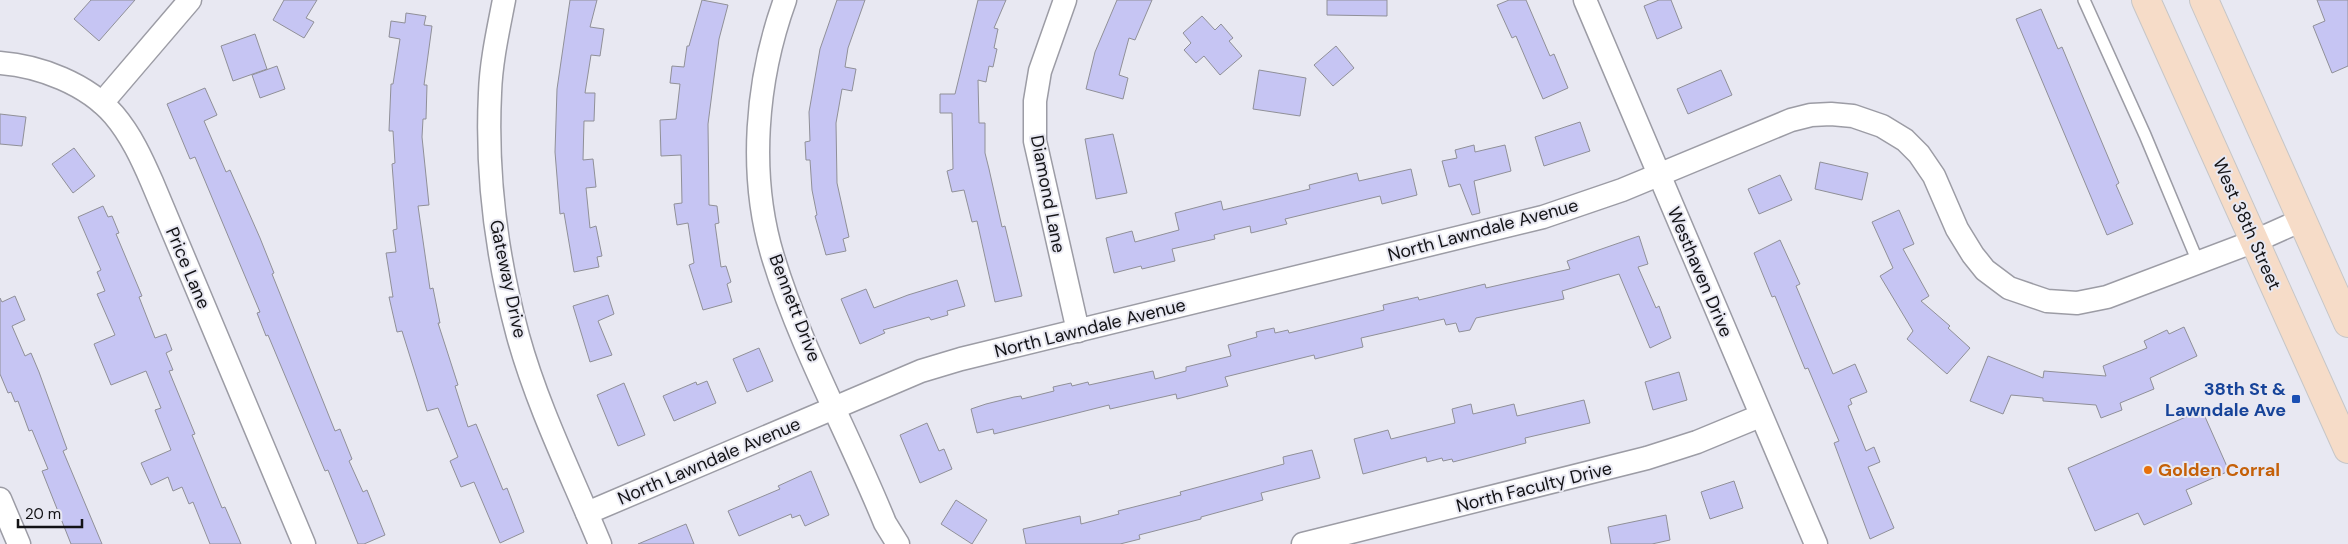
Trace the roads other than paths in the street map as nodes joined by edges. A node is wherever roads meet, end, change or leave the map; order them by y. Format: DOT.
graph roads {
  1 [pos="190,0"];
  2 [pos="504,0"];
  3 [pos="785,0"];
  4 [pos="1065,0"];
  5 [pos="1585,0"];
  6 [pos="2084,0"];
  7 [pos="2146,0"];
  8 [pos="2204,0"];
  9 [pos="0,63"];
  10 [pos="102,103"];
  11 [pos="1658,175"];
  12 [pos="2302,220"];
  13 [pos="2254,241"];
  14 [pos="2198,262"];
  15 [pos="2348,323"];
  16 [pos="1078,330"];
  17 [pos="834,407"];
  18 [pos="1760,416"];
  19 [pos="2348,449"];
  20 [pos="0,499"];
  21 [pos="587,513"];
  22 [pos="19,544"];
  23 [pos="304,544"];
  24 [pos="600,544"];
  25 [pos="898,544"];
  26 [pos="1302,544"];
  27 [pos="1816,544"];
  1 -- 10 [label="street"];
  2 -- 21 [label="street, Gateway Drive"];
  3 -- 17 [label="street, Bennett Drive"];
  4 -- 16 [label="street, Diamond Lane"];
  5 -- 11 [label="street, Westhaven Drive"];
  6 -- 14 [label="lane"];
  7 -- 13 [label="main road, West 38th Street"];
  8 -- 12 [label="main road"];
  9 -- 10 [label="street, Price Lane"];
  10 -- 23 [label="street, Price Lane"];
  11 -- 14 [label="street, North Lawndale Avenue"];
  11 -- 16 [label="street, North Lawndale Avenue"];
  11 -- 18 [label="street, Westhaven Drive"];
  12 -- 13 [label="street, North Lawndale Avenue"];
  12 -- 15 [label="main road"];
  13 -- 14 [label="street, North Lawndale Avenue"];
  13 -- 19 [label="main road, West 38th Street"];
  16 -- 17 [label="street, North Lawndale Avenue"];
  17 -- 21 [label="street, North Lawndale Avenue"];
  17 -- 25 [label="street"];
  18 -- 26 [label="street, North Faculty Drive"];
  18 -- 27 [label="street, Westhaven Drive"];
  20 -- 22 [label="street"];
  21 -- 24 [label="street, Gateway Drive"];
}
